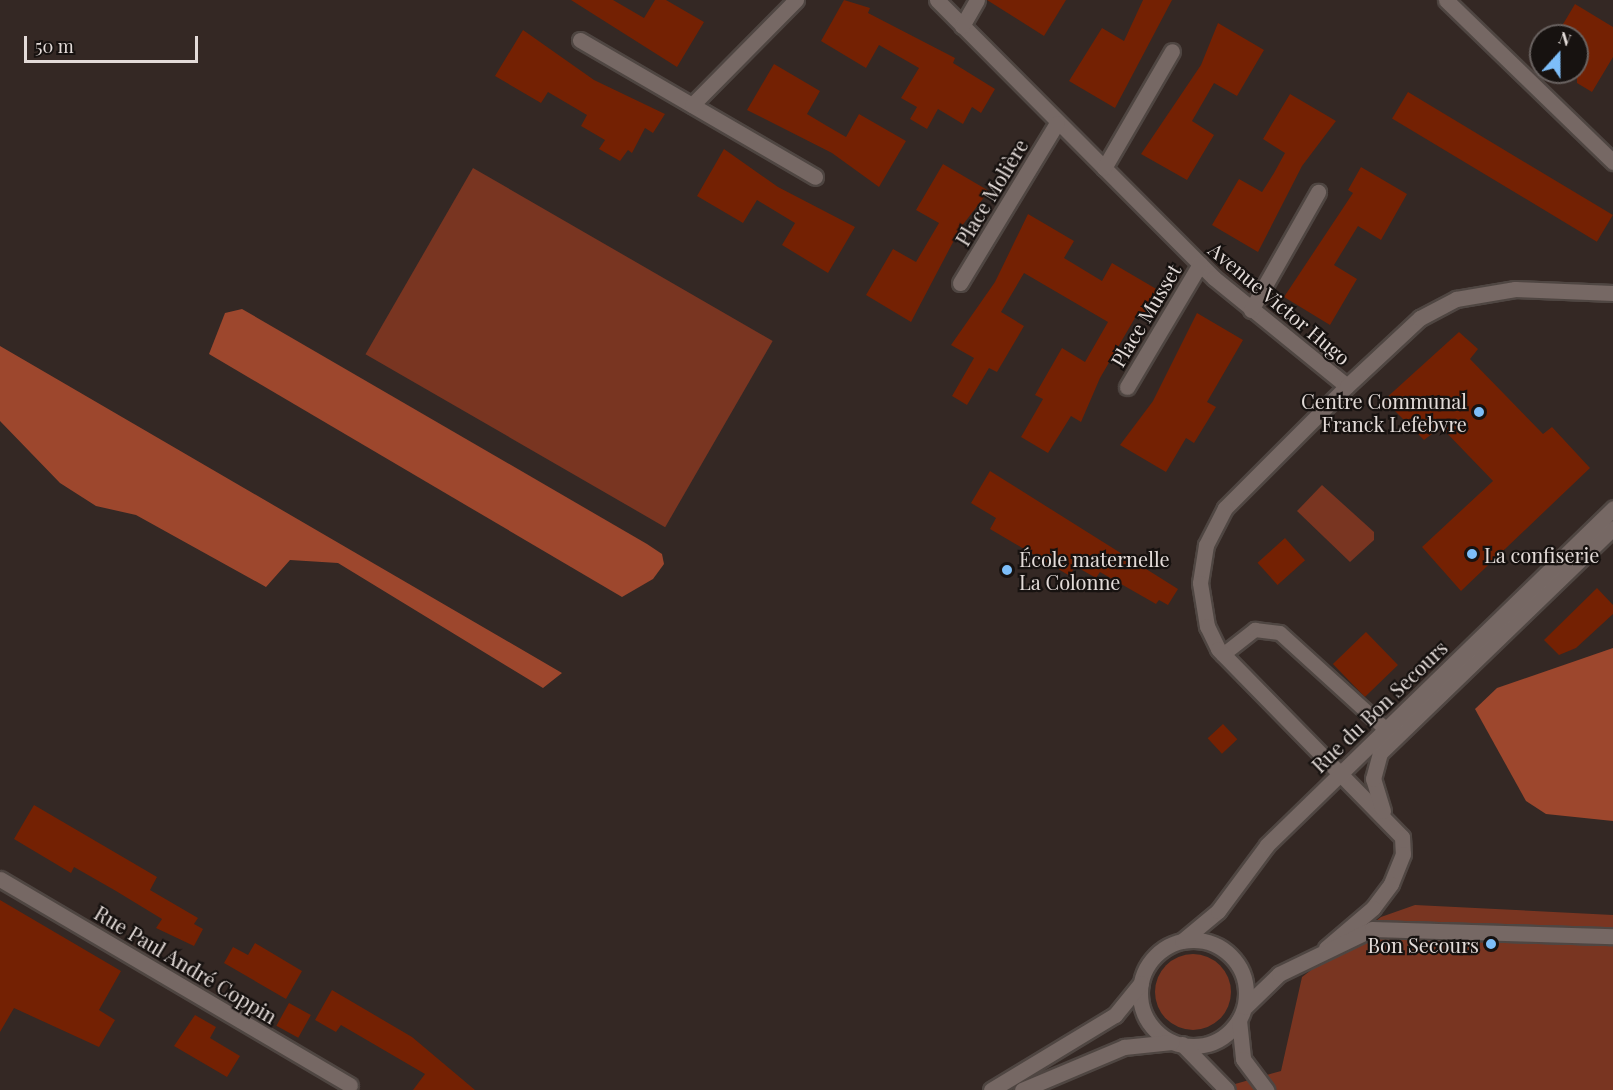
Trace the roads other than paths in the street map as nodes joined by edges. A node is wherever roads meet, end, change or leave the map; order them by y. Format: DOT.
graph roads {
  1 [pos="796,0"];
  2 [pos="937,0"];
  3 [pos="977,0"];
  4 [pos="1446,0"];
  5 [pos="962,26"];
  6 [pos="580,40"];
  7 [pos="1172,51"];
  8 [pos="692,105"];
  9 [pos="1057,123"];
  10 [pos="1613,162"];
  11 [pos="1104,168"];
  12 [pos="815,177"];
  13 [pos="1318,192"];
  14 [pos="1200,264"];
  15 [pos="960,283"];
  16 [pos="1613,292"];
  17 [pos="1251,310"];
  18 [pos="1347,386"];
  19 [pos="1127,387"];
  20 [pos="1613,508"];
  21 [pos="1613,528"];
  22 [pos="1223,655"];
  23 [pos="1427,707"];
  24 [pos="1390,734"];
  25 [pos="1340,774"];
  26 [pos="1388,819"];
  27 [pos="0,879"];
  28 [pos="1613,936"];
  29 [pos="1182,941"];
  30 [pos="1326,948"];
  31 [pos="1141,983"];
  32 [pos="1242,1014"];
  33 [pos="1178,1043"];
  34 [pos="350,1085"];
  35 [pos="991,1090"];
  36 [pos="1022,1090"];
  37 [pos="1227,1090"];
  38 [pos="1266,1090"];
  1 -- 8 [label="street"];
  2 -- 5 [label="street, Avenue Victor Hugo"];
  3 -- 5 [label="street"];
  4 -- 10 [label="street"];
  5 -- 9 [label="street, Avenue Victor Hugo"];
  6 -- 8 [label="street"];
  7 -- 11 [label="street"];
  8 -- 12 [label="street"];
  9 -- 11 [label="street, Avenue Victor Hugo"];
  9 -- 15 [label="street, Place Molière"];
  11 -- 14 [label="street, Avenue Victor Hugo"];
  13 -- 17 [label="street"];
  14 -- 17 [label="street, Avenue Victor Hugo"];
  14 -- 19 [label="street, Place Musset"];
  16 -- 18 [label="street"];
  17 -- 18 [label="street, Avenue Victor Hugo"];
  18 -- 22 [label="street, Avenue Victor Hugo"];
  20 -- 23 [label="street, Rue du Bon Secours"];
  21 -- 23 [label="street, Rue du Bon Secours"];
  22 -- 24 [label="lane"];
  22 -- 25 [label="street, Avenue Victor Hugo"];
  23 -- 24 [label="street, Rue du Bon Secours"];
  24 -- 25 [label="street, Rue du Bon Secours"];
  24 -- 26 [label="street, Rue du Bon Secours"];
  25 -- 26 [label="street, Avenue Victor Hugo"];
  25 -- 29 [label="street, Rue du Bon Secours"];
  26 -- 30 [label="street"];
  27 -- 34 [label="street, Rue Paul André Coppin"];
  28 -- 30 [label="street"];
  29 -- 31 [label="street"];
  29 -- 32 [label="street"];
  30 -- 32 [label="street"];
  31 -- 33 [label="street"];
  31 -- 35 [label="street"];
  32 -- 33 [label="street"];
  32 -- 38 [label="street"];
  33 -- 36 [label="street"];
  33 -- 37 [label="street"];
}
